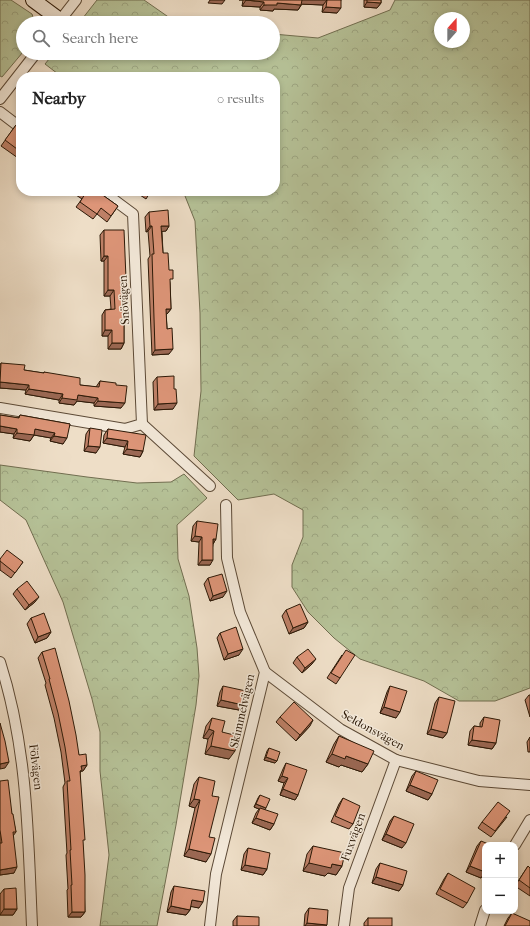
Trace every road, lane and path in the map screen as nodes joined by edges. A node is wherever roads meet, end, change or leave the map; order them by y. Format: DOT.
graph roads {
  1 [pos="33,0"];
  2 [pos="76,0"];
  3 [pos="52,16"];
  4 [pos="64,16"];
  5 [pos="31,60"];
  6 [pos="21,72"];
  7 [pos="16,79"];
  8 [pos="0,99"];
  9 [pos="0,112"];
  10 [pos="16,124"];
  11 [pos="109,196"];
  12 [pos="0,408"];
  13 [pos="142,424"];
  14 [pos="210,486"];
  15 [pos="226,505"];
  16 [pos="0,662"];
  17 [pos="265,672"];
  18 [pos="396,760"];
  19 [pos="530,785"];
  20 [pos="530,820"];
  21 [pos="517,842"];
  22 [pos="484,914"];
  23 [pos="32,926"];
  24 [pos="210,926"];
  25 [pos="344,926"];
  26 [pos="480,926"];
  1 -- 3 [label="street"];
  2 -- 4 [label="street"];
  5 -- 6 [label="street"];
  7 -- 8 [label="street"];
  9 -- 10 [label="street"];
  11 -- 13 [label="street, Snövägen"];
  12 -- 13 [label="street"];
  13 -- 14 [label="street"];
  15 -- 17 [label="street, Skimmelvägen"];
  16 -- 23 [label="street, Fölvägen"];
  17 -- 18 [label="street, Seldonsvägen"];
  17 -- 24 [label="street, Skimmelvägen"];
  18 -- 19 [label="street, Seldonsvägen"];
  18 -- 25 [label="street, Fuxvägen"];
  20 -- 21 [label="street"];
  22 -- 26 [label="street"];
}
